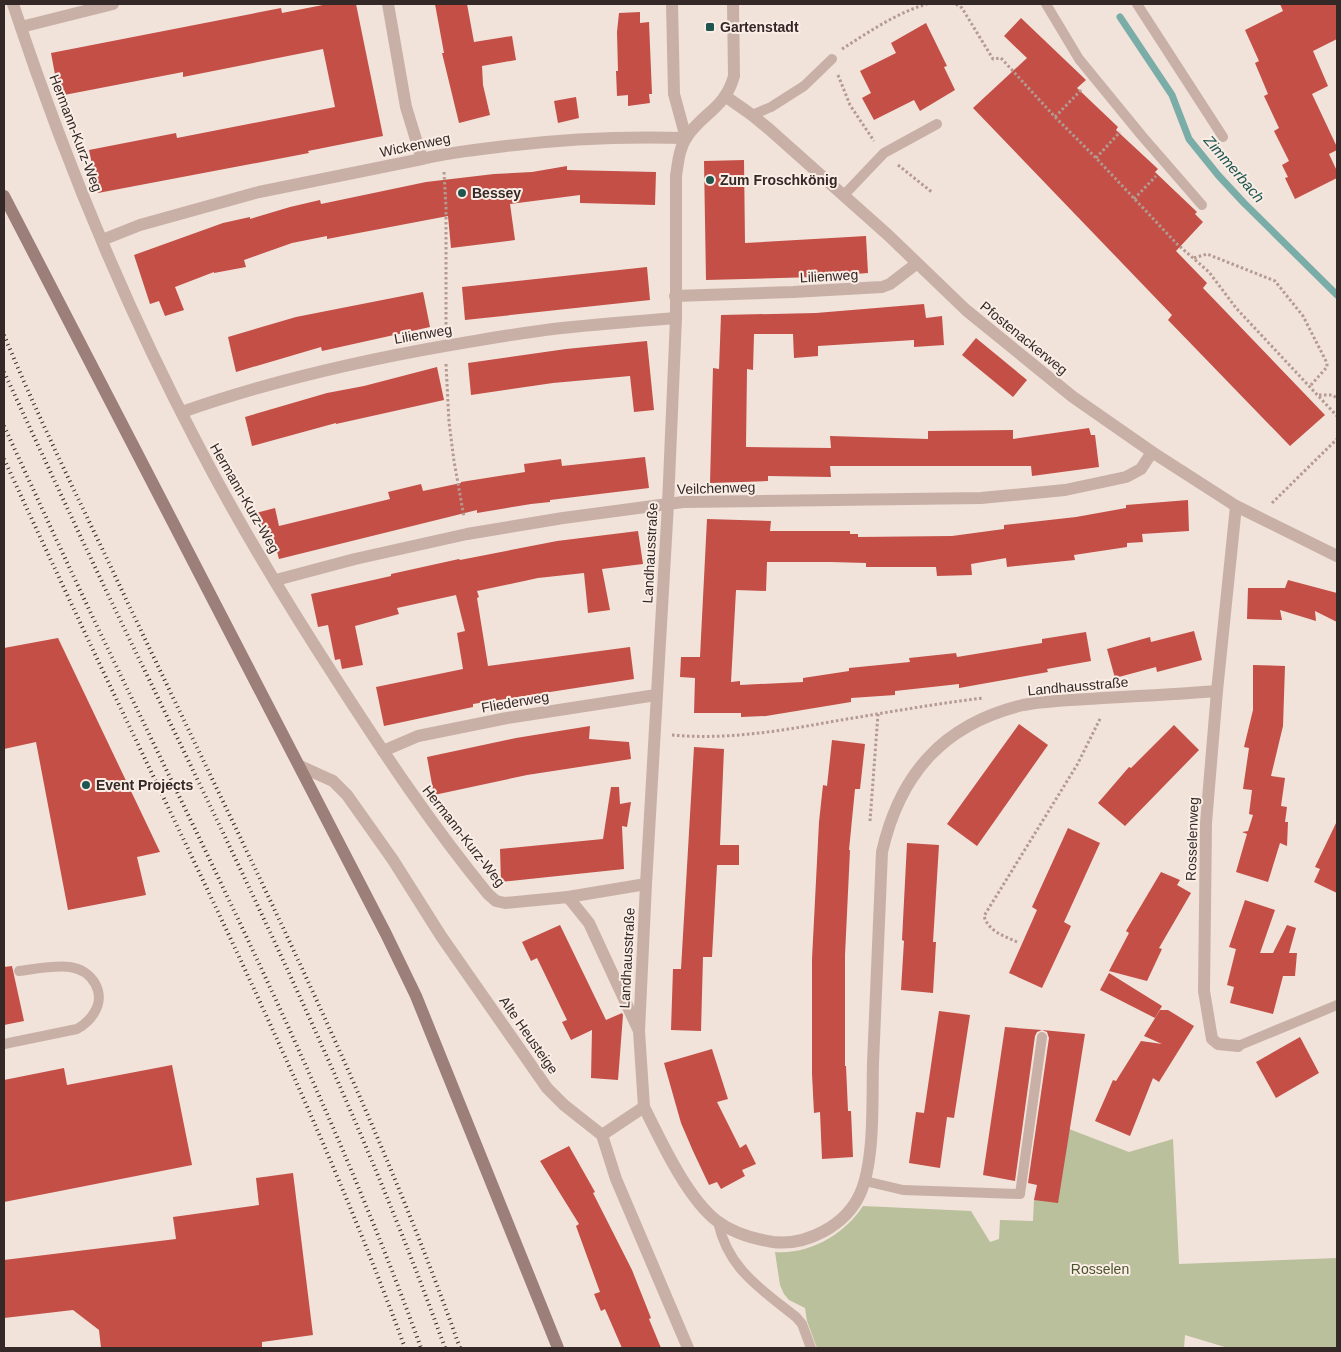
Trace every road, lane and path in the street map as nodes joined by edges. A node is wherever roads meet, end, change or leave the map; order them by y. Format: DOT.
graph roads {
  1 [pos="13,4"];
  2 [pos="113,4"];
  3 [pos="388,4"];
  4 [pos="672,4"];
  5 [pos="733,4"];
  6 [pos="927,4"];
  7 [pos="956,4"];
  8 [pos="1046,4"];
  9 [pos="1137,4"];
  10 [pos="21,27"];
  11 [pos="832,59"];
  12 [pos="1083,88"];
  13 [pos="725,96"];
  14 [pos="752,115"];
  15 [pos="1054,117"];
  16 [pos="937,124"];
  17 [pos="1118,134"];
  18 [pos="1223,137"];
  19 [pos="686,138"];
  20 [pos="884,153"];
  21 [pos="443,154"];
  22 [pos="1096,158"];
  23 [pos="422,159"];
  24 [pos="1149,183"];
  25 [pos="932,193"];
  26 [pos="844,195"];
  27 [pos="4,196"];
  28 [pos="1134,199"];
  29 [pos="1202,205"];
  30 [pos="102,240"];
  31 [pos="1194,258"];
  32 [pos="916,264"];
  33 [pos="675,296"];
  34 [pos="676,318"];
  35 [pos="446,346"];
  36 [pos="1310,386"];
  37 [pos="1318,395"];
  38 [pos="1337,398"];
  39 [pos="182,412"];
  40 [pos="1337,416"];
  41 [pos="1337,439"];
  42 [pos="1152,452"];
  43 [pos="668,504"];
  44 [pos="1236,506"];
  45 [pos="1260,518"];
  46 [pos="467,534"];
  47 [pos="1337,556"];
  48 [pos="276,580"];
  49 [pos="1217,691"];
  50 [pos="656,695"];
  51 [pos="985,698"];
  52 [pos="1110,698"];
  53 [pos="878,714"];
  54 [pos="669,734"];
  55 [pos="383,751"];
  56 [pos="300,766"];
  57 [pos="882,852"];
  58 [pos="646,884"];
  59 [pos="568,897"];
  60 [pos="1018,942"];
  61 [pos="19,971"];
  62 [pos="1337,1005"];
  63 [pos="639,1031"];
  64 [pos="1042,1037"];
  65 [pos="4,1044"];
  66 [pos="1238,1046"];
  67 [pos="644,1107"];
  68 [pos="602,1135"];
  69 [pos="865,1181"];
  70 [pos="718,1222"];
  71 [pos="558,1348"];
  72 [pos="688,1348"];
  73 [pos="811,1348"];
  1 -- 10 [label="street, Hermann-Kurz-Weg"];
  2 -- 10 [label="street"];
  3 -- 23 [label="street"];
  4 -- 19 [label="street"];
  5 -- 13 [label="street"];
  6 -- 11 [label="path"];
  7 -- 15 [label="path"];
  8 -- 29 [label="lane"];
  9 -- 18 [label="lane"];
  10 -- 30 [label="street, Hermann-Kurz-Weg"];
  11 -- 14 [label="lane"];
  11 -- 20 [label="path"];
  12 -- 15 [label="path"];
  13 -- 14 [label="street, Pfostenackerweg"];
  13 -- 19 [label="street"];
  14 -- 26 [label="street, Pfostenackerweg"];
  15 -- 22 [label="path"];
  16 -- 20 [label="lane"];
  17 -- 22 [label="path"];
  19 -- 21 [label="street, Wickenweg"];
  19 -- 33 [label="street, Landhausstraße"];
  20 -- 25 [label="path"];
  20 -- 26 [label="lane"];
  21 -- 23 [label="street, Wickenweg"];
  21 -- 35 [label="path"];
  22 -- 28 [label="path"];
  23 -- 30 [label="street, Wickenweg"];
  24 -- 28 [label="path"];
  26 -- 32 [label="street, Pfostenackerweg"];
  27 -- 56 [label="main road"];
  28 -- 31 [label="path"];
  30 -- 39 [label="street, Hermann-Kurz-Weg"];
  31 -- 36 [label="path"];
  31 -- 36 [label="path"];
  32 -- 33 [label="street, Lilienweg"];
  32 -- 42 [label="street, Pfostenackerweg"];
  33 -- 34 [label="street, Landhausstraße"];
  34 -- 35 [label="street, Lilienweg"];
  34 -- 43 [label="street, Landhausstraße"];
  35 -- 39 [label="street, Lilienweg"];
  35 -- 46 [label="path"];
  36 -- 37 [label="path"];
  37 -- 38 [label="path"];
  37 -- 40 [label="path"];
  39 -- 48 [label="street, Hermann-Kurz-Weg"];
  41 -- 45 [label="path"];
  42 -- 43 [label="street, Veilchenweg"];
  42 -- 44 [label="street, Pfostenackerweg"];
  43 -- 46 [label="street, Veilchenweg"];
  43 -- 50 [label="street, Landhausstraße"];
  44 -- 45 [label="street, Pfostenackerweg"];
  44 -- 49 [label="street, Rosselenweg"];
  45 -- 47 [label="street, Pfostenackerweg"];
  46 -- 48 [label="street, Veilchenweg"];
  48 -- 55 [label="street, Hermann-Kurz-Weg"];
  49 -- 52 [label="street, Landhausstraße"];
  49 -- 66 [label="street, Rosselenweg"];
  50 -- 55 [label="street, Fliederweg"];
  50 -- 58 [label="street, Landhausstraße"];
  51 -- 53 [label="path"];
  52 -- 57 [label="street, Landhausstraße"];
  52 -- 60 [label="path"];
  53 -- 54 [label="path"];
  53 -- 57 [label="path"];
  55 -- 59 [label="street, Hermann-Kurz-Weg"];
  56 -- 68 [label="street, Alte Heusteige"];
  56 -- 71 [label="main road"];
  57 -- 69 [label="street, Landhausstraße"];
  58 -- 59 [label="street, Hermann-Kurz-Weg"];
  58 -- 63 [label="street, Landhausstraße"];
  59 -- 63 [label="street"];
  61 -- 65 [label="lane"];
  62 -- 66 [label="lane, Rosselenweg"];
  63 -- 67 [label="street, Landhausstraße"];
  64 -- 69 [label="lane"];
  67 -- 68 [label="street"];
  67 -- 70 [label="street, Landhausstraße"];
  68 -- 72 [label="street"];
  69 -- 70 [label="street, Landhausstraße"];
  70 -- 73 [label="lane"];
}
